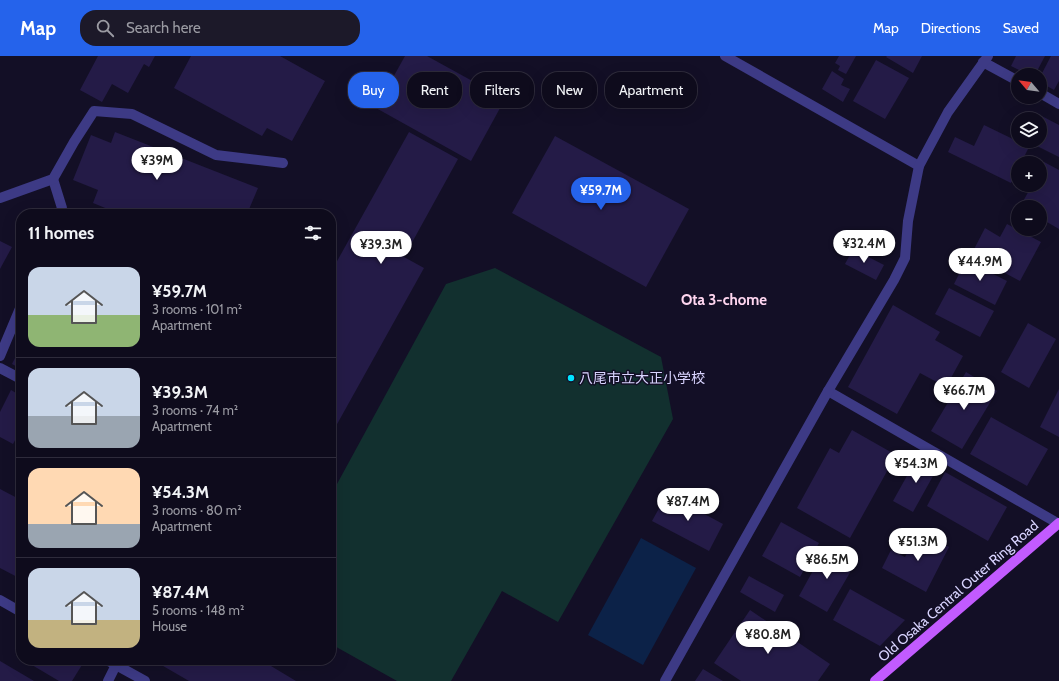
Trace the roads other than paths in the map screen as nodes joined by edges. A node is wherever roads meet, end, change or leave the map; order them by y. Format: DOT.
graph roads {
  1 [pos="724,56"];
  2 [pos="986,59"];
  3 [pos="1011,76"];
  4 [pos="1047,97"];
  5 [pos="1059,104"];
  6 [pos="283,163"];
  7 [pos="920,166"];
  8 [pos="53,179"];
  9 [pos="0,198"];
  10 [pos="62,209"];
  11 [pos="16,318"];
  12 [pos="0,356"];
  13 [pos="0,368"];
  14 [pos="16,377"];
  15 [pos="828,391"];
  16 [pos="1059,523"];
  17 [pos="0,600"];
  18 [pos="16,609"];
  19 [pos="111,665"];
  20 [pos="116,665"];
  21 [pos="108,681"];
  22 [pos="145,681"];
  23 [pos="665,681"];
  24 [pos="875,681"];
  1 -- 7 [label="street"];
  2 -- 3 [label="street"];
  2 -- 7 [label="street"];
  4 -- 5 [label="street"];
  6 -- 8 [label="street"];
  7 -- 15 [label="street"];
  8 -- 9 [label="street"];
  8 -- 10 [label="street"];
  11 -- 12 [label="street"];
  13 -- 14 [label="street"];
  15 -- 16 [label="street"];
  15 -- 23 [label="street"];
  16 -- 24 [label="main road, Old Osaka Central Outer Ring Road"];
  17 -- 18 [label="street"];
  19 -- 21 [label="street"];
  20 -- 22 [label="street"];
}
